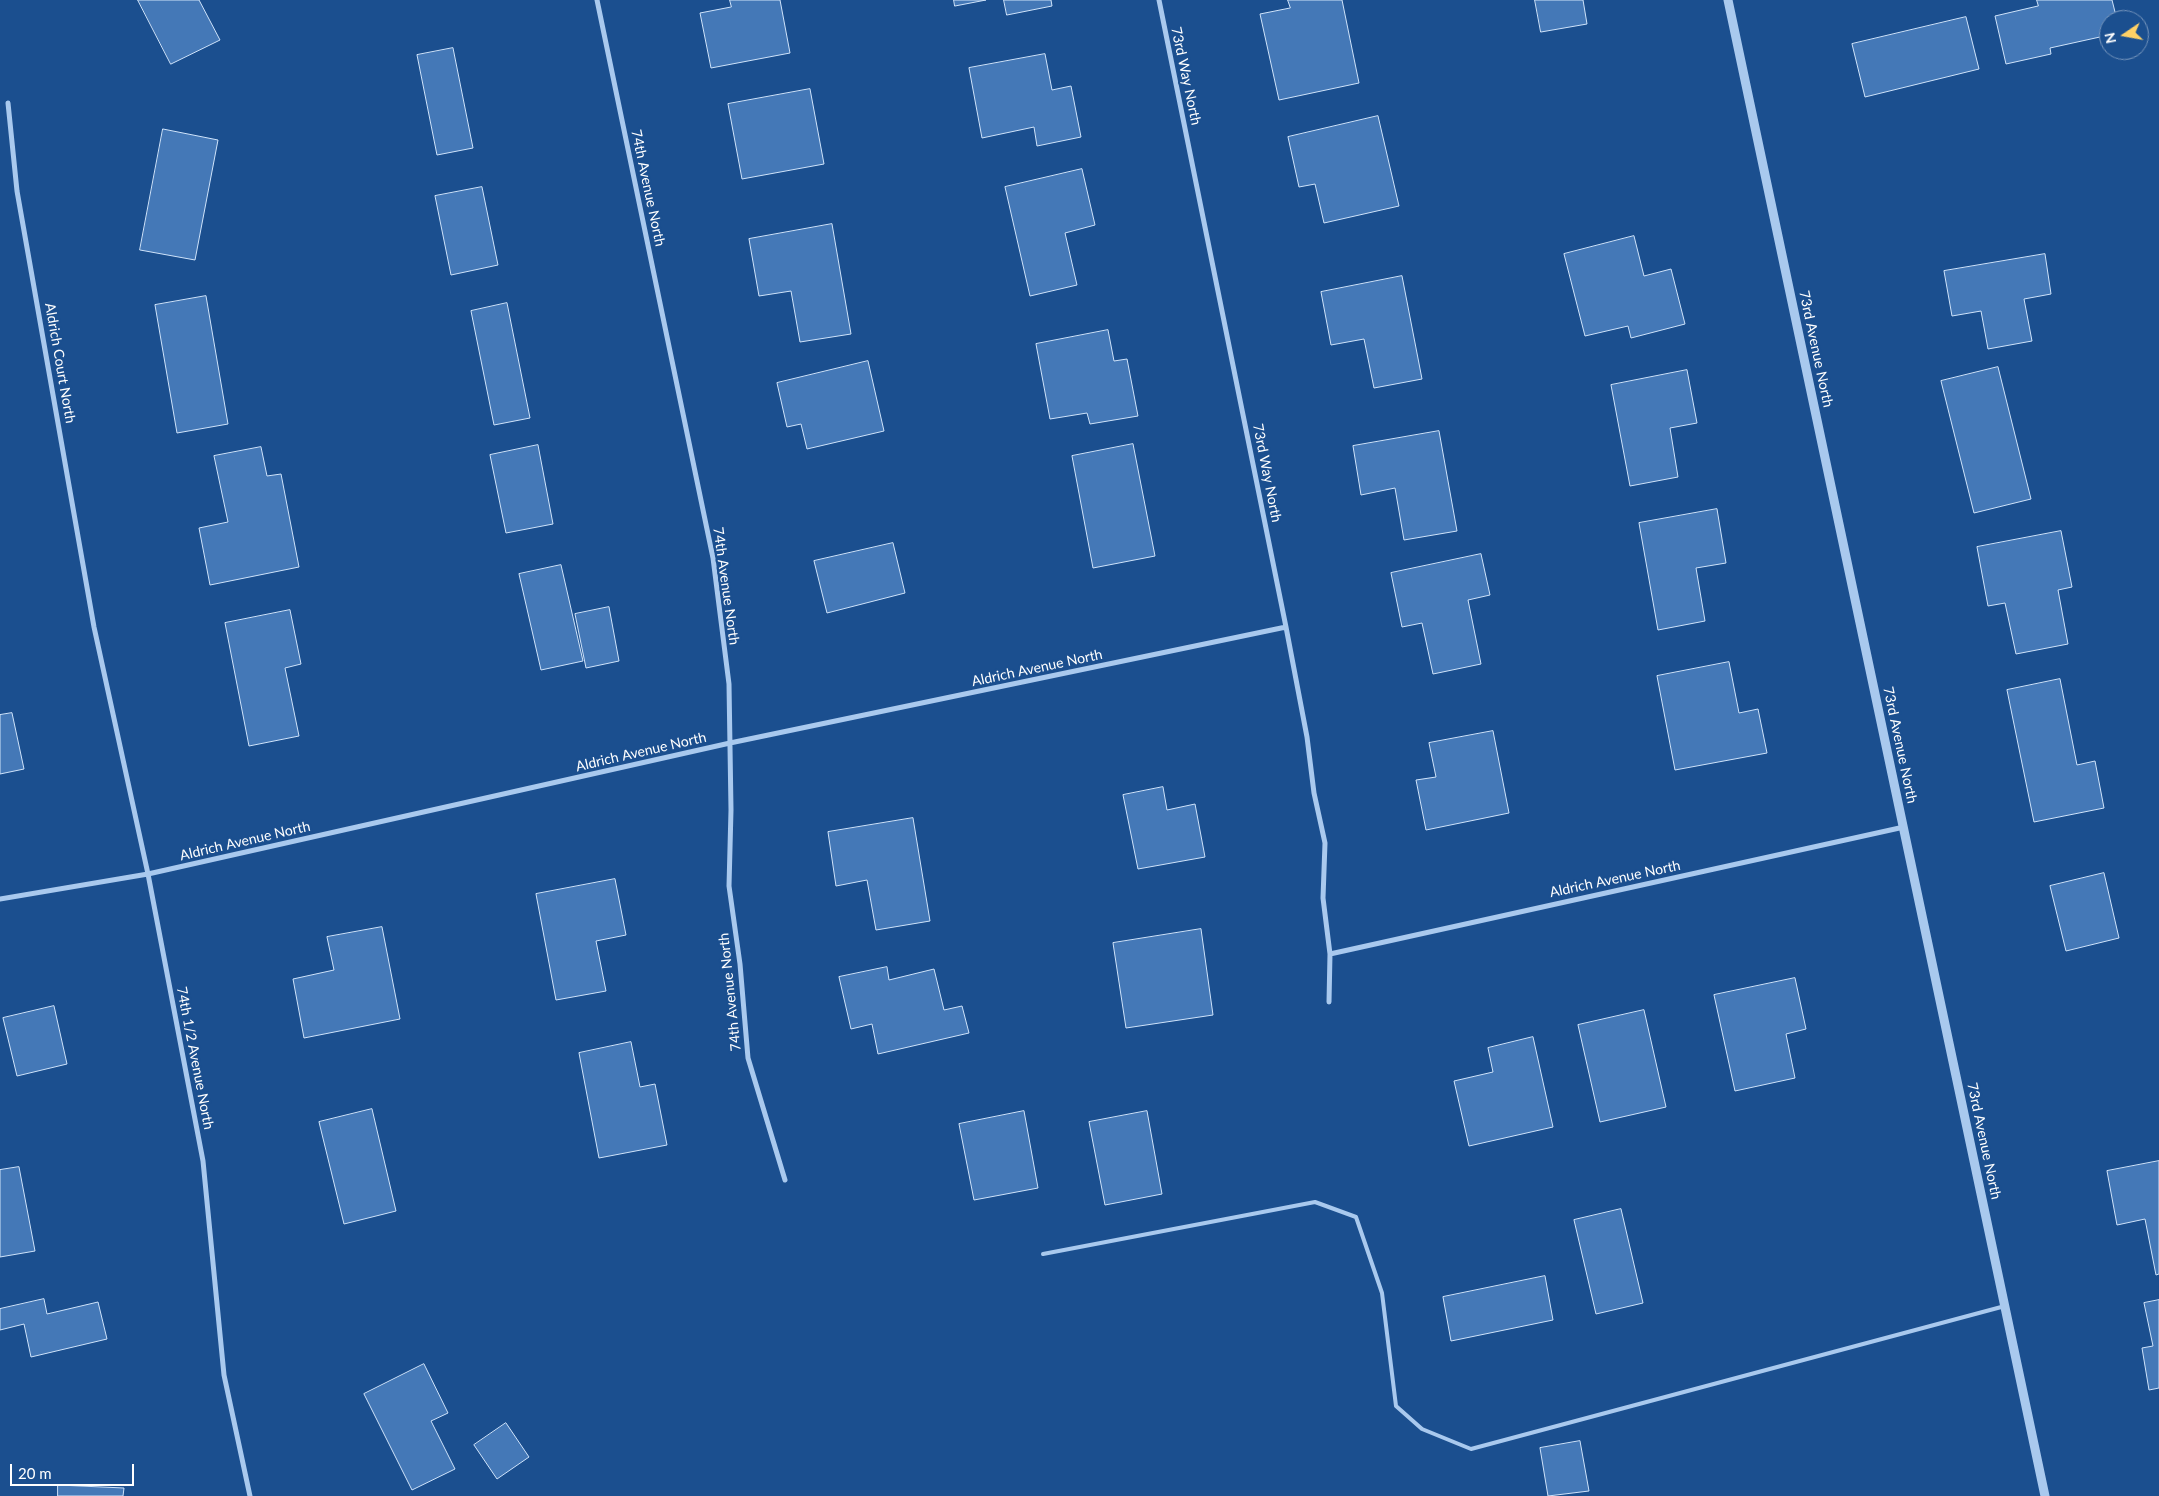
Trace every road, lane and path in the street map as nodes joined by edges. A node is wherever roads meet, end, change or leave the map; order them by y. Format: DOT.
graph roads {
  1 [pos="596,0"];
  2 [pos="1159,0"];
  3 [pos="1728,0"];
  4 [pos="8,103"];
  5 [pos="94,627"];
  6 [pos="1286,627"];
  7 [pos="730,744"];
  8 [pos="1904,827"];
  9 [pos="148,874"];
  10 [pos="0,899"];
  11 [pos="1330,954"];
  12 [pos="1329,1002"];
  13 [pos="785,1180"];
  14 [pos="1043,1254"];
  15 [pos="2005,1306"];
  16 [pos="250,1496"];
  17 [pos="2045,1496"];
  1 -- 7 [label="street, 74th Avenue North"];
  2 -- 6 [label="street, 73rd Way North"];
  3 -- 8 [label="street, 73rd Avenue North"];
  4 -- 5 [label="street, Aldrich Court North"];
  5 -- 9 [label="street, 74th 1/2 Avenue North"];
  6 -- 7 [label="street, Aldrich Avenue North"];
  6 -- 11 [label="street, 73rd Way North"];
  7 -- 9 [label="street, Aldrich Avenue North"];
  7 -- 13 [label="street, 74th Avenue North"];
  8 -- 11 [label="street, Aldrich Avenue North"];
  8 -- 15 [label="street, 73rd Avenue North"];
  9 -- 10 [label="street, Aldrich Avenue North"];
  9 -- 16 [label="street, 74th 1/2 Avenue North"];
  11 -- 12 [label="street, 73rd Way North"];
  14 -- 15 [label="lane"];
  15 -- 17 [label="street, 73rd Avenue North"];
}
